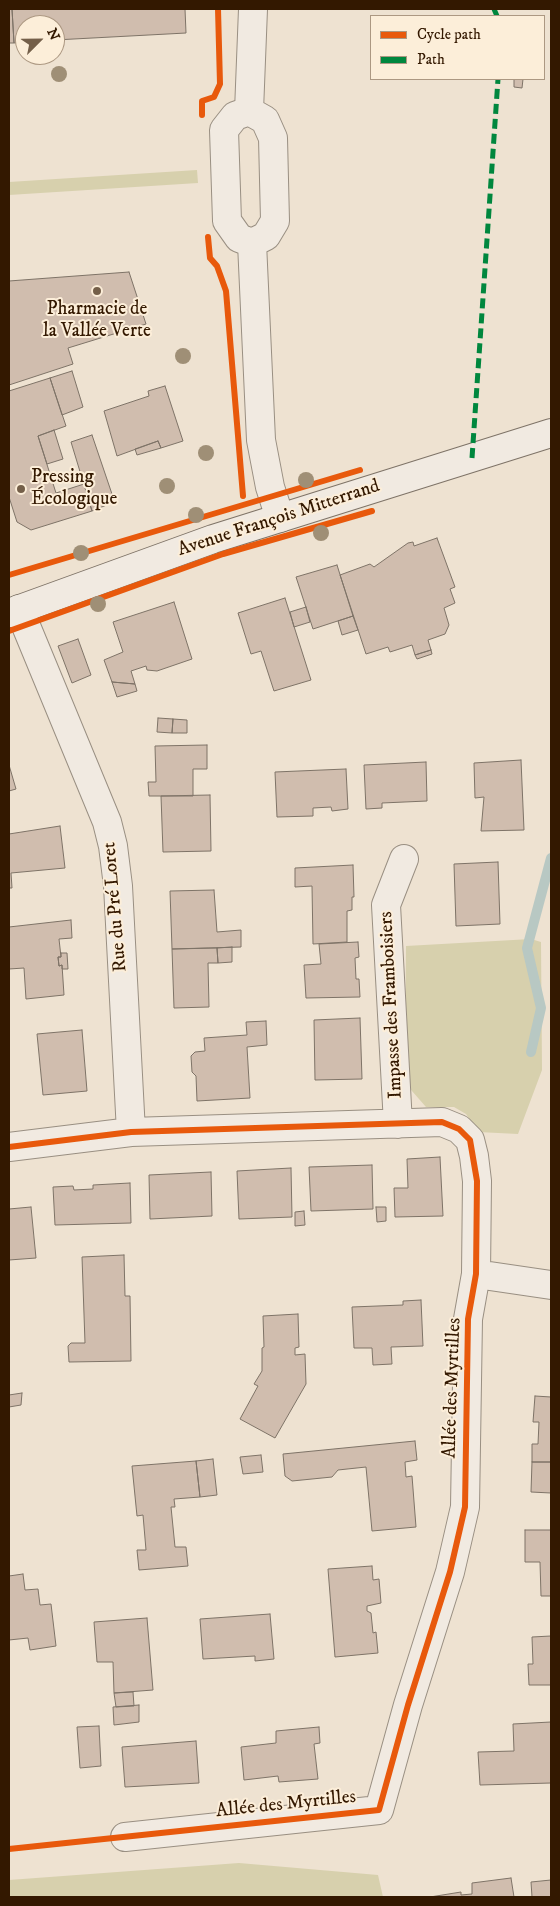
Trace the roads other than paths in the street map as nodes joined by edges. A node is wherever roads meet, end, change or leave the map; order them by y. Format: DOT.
graph roads {
  1 [pos="253,9"];
  2 [pos="249,111"];
  3 [pos="252,243"];
  4 [pos="551,433"];
  5 [pos="280,518"];
  6 [pos="14,611"];
  7 [pos="404,859"];
  8 [pos="398,1124"];
  9 [pos="131,1132"];
  10 [pos="9,1147"];
  11 [pos="476,1274"];
  12 [pos="551,1285"];
  13 [pos="125,1837"];
  1 -- 2 [label="street"];
  2 -- 3 [label="street"];
  2 -- 3 [label="street"];
  3 -- 5 [label="street"];
  4 -- 5 [label="street, Avenue François Mitterrand"];
  5 -- 6 [label="street, Avenue François Mitterrand"];
  6 -- 9 [label="street, Rue du Pré Loret"];
  7 -- 8 [label="street, Impasse des Framboisiers"];
  8 -- 9 [label="street, Allée des Myrtilles"];
  8 -- 11 [label="street, Allée des Myrtilles"];
  9 -- 10 [label="street, Allée des Myrtilles"];
  11 -- 12 [label="street"];
  11 -- 13 [label="street, Allée des Myrtilles"];
}
